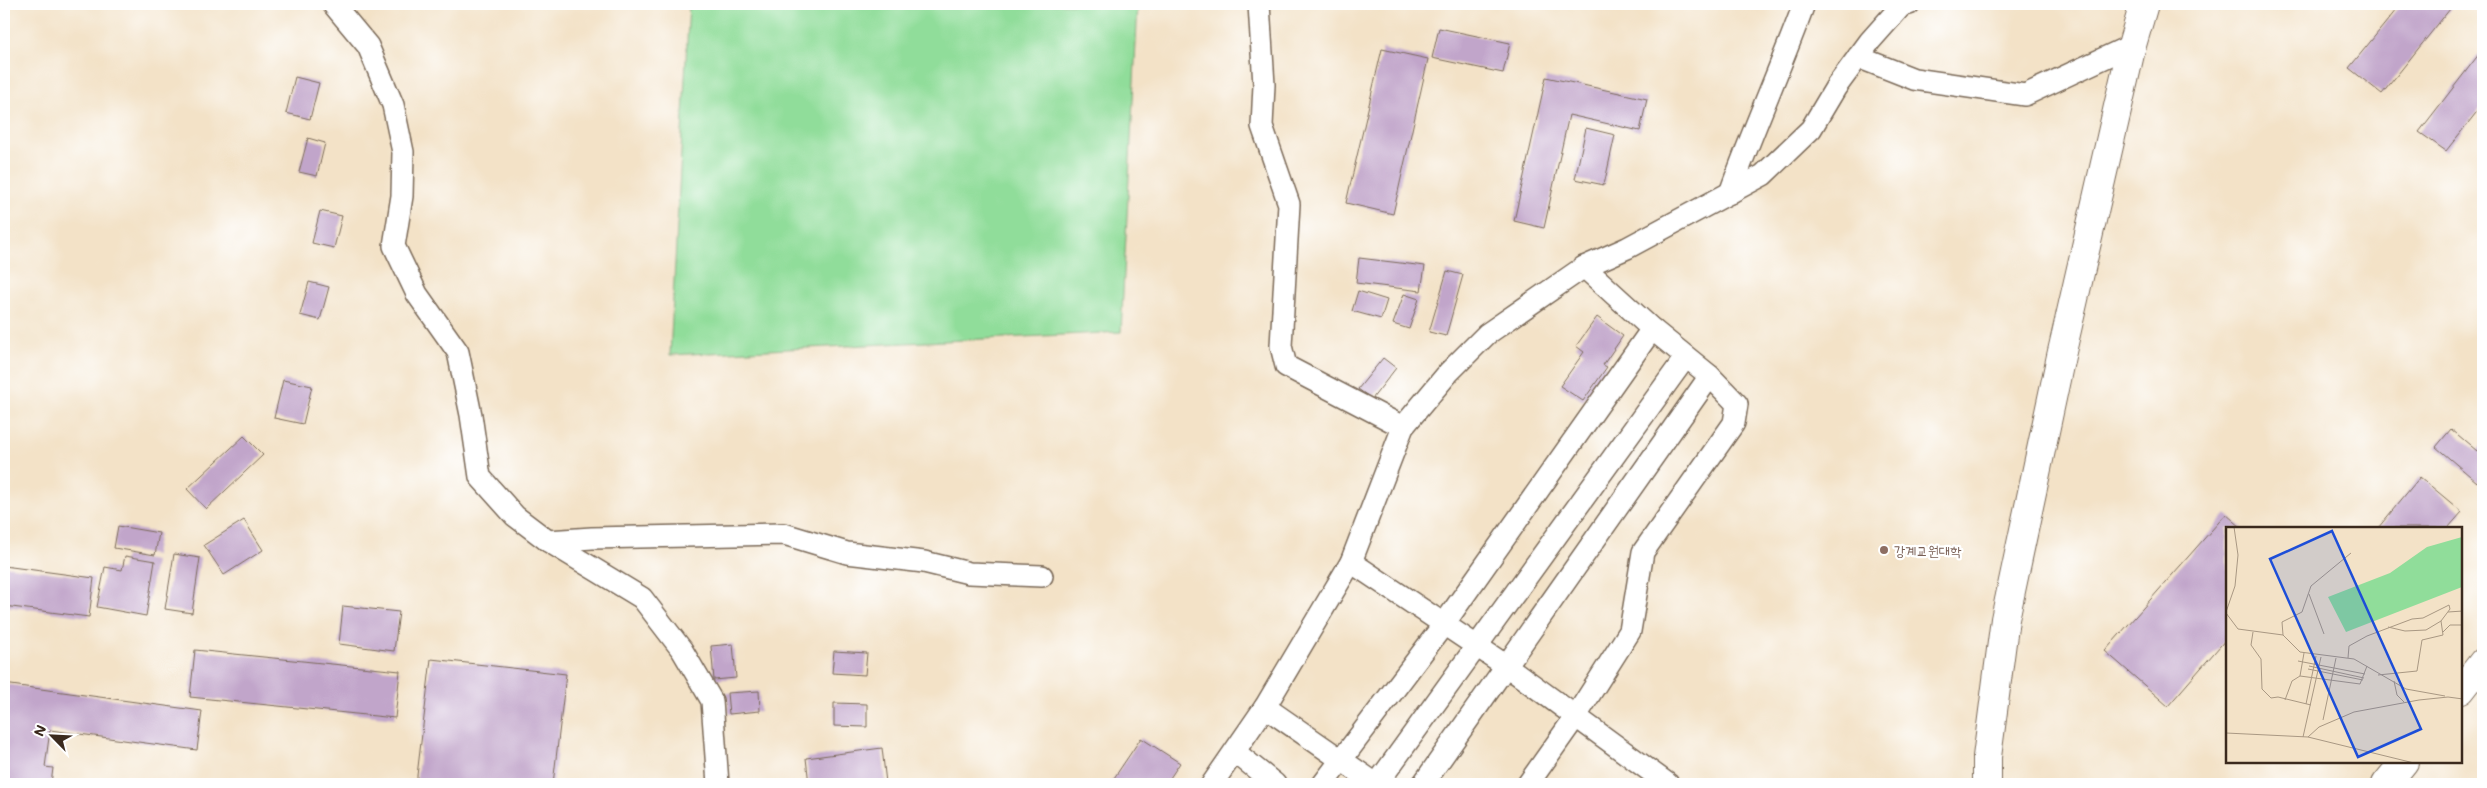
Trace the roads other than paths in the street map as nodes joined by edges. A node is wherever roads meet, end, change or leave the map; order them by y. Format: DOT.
graph roads {
  1 [pos="333,4"];
  2 [pos="1259,4"];
  3 [pos="1804,4"];
  4 [pos="1909,4"];
  5 [pos="2144,4"];
  6 [pos="2132,44"];
  7 [pos="1858,57"];
  8 [pos="1730,193"];
  9 [pos="1584,267"];
  10 [pos="1652,329"];
  11 [pos="1685,358"];
  12 [pos="1710,376"];
  13 [pos="1403,427"];
  14 [pos="548,541"];
  15 [pos="1350,562"];
  16 [pos="1042,576"];
  17 [pos="1444,624"];
  18 [pos="1478,646"];
  19 [pos="2483,662"];
  20 [pos="1508,667"];
  21 [pos="2462,689"];
  22 [pos="1266,707"];
  23 [pos="1576,716"];
  24 [pos="1235,752"];
  25 [pos="1341,759"];
  26 [pos="2403,763"];
  27 [pos="718,784"];
  28 [pos="1212,784"];
  29 [pos="1275,784"];
  30 [pos="1323,784"];
  31 [pos="1376,784"];
  32 [pos="1423,784"];
  33 [pos="1528,784"];
  34 [pos="1668,784"];
  35 [pos="1987,784"];
  36 [pos="2386,784"];
  1 -- 14 [label="street"];
  2 -- 13 [label="street"];
  3 -- 8 [label="street"];
  4 -- 7 [label="street"];
  5 -- 6 [label="main road"];
  6 -- 7 [label="street"];
  6 -- 35 [label="main road"];
  7 -- 8 [label="street"];
  8 -- 9 [label="street"];
  9 -- 10 [label="street"];
  9 -- 13 [label="street"];
  10 -- 11 [label="street"];
  10 -- 17 [label="street"];
  11 -- 12 [label="street"];
  11 -- 18 [label="street"];
  12 -- 20 [label="street"];
  12 -- 23 [label="street"];
  13 -- 15 [label="street"];
  14 -- 16 [label="street"];
  14 -- 27 [label="street"];
  15 -- 17 [label="street"];
  15 -- 22 [label="street"];
  17 -- 18 [label="street"];
  17 -- 25 [label="street"];
  18 -- 20 [label="street"];
  18 -- 31 [label="street"];
  19 -- 21 [label="main road"];
  20 -- 23 [label="street"];
  20 -- 32 [label="street"];
  22 -- 24 [label="street"];
  22 -- 25 [label="street"];
  23 -- 33 [label="street"];
  23 -- 34 [label="street"];
  24 -- 28 [label="street"];
  24 -- 29 [label="street"];
  25 -- 30 [label="street"];
  25 -- 31 [label="street"];
  26 -- 36 [label="main road"];
}
